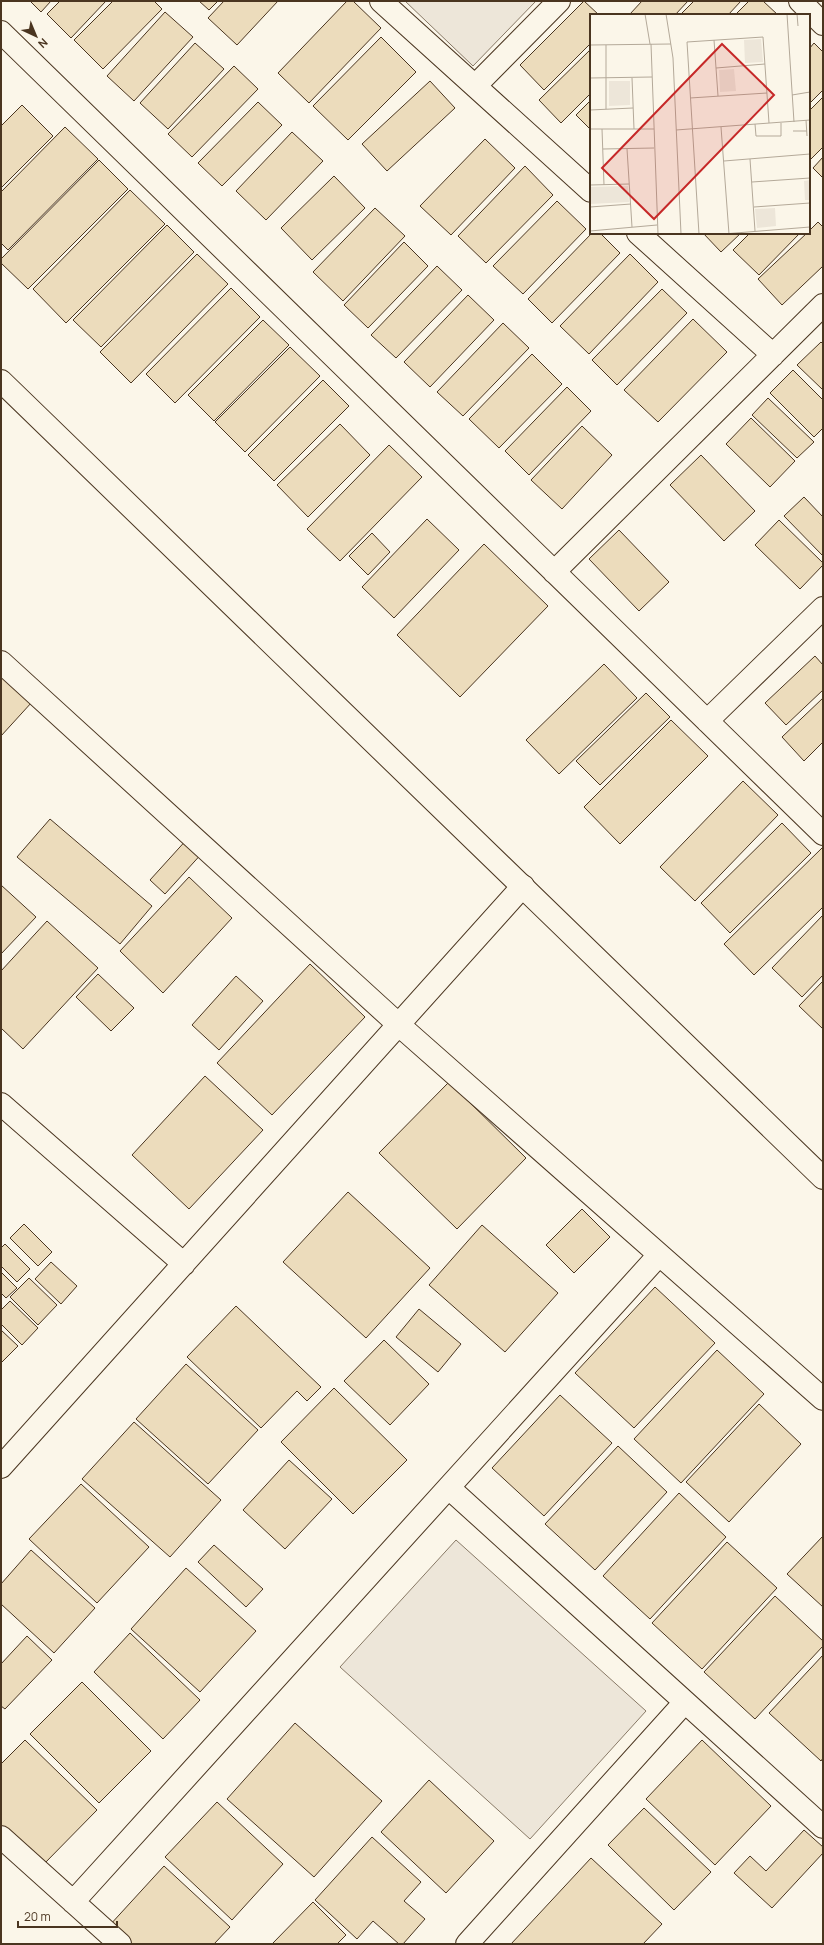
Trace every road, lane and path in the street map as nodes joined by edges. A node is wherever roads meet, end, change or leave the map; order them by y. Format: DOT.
graph roads {
  1 [pos="380,1"];
  2 [pos="559,1"];
  3 [pos="800,1"];
  4 [pos="823,24"];
  5 [pos="1,32"];
  6 [pos="475,86"];
  7 [pos="590,190"];
  8 [pos="639,234"];
  9 [pos="823,305"];
  10 [pos="773,355"];
  11 [pos="1,381"];
  12 [pos="554,572"];
  13 [pos="823,608"];
  14 [pos="1,662"];
  15 [pos="707,721"];
  16 [pos="823,834"];
  17 [pos="523,886"];
  18 [pos="399,1025"];
  19 [pos="1,1104"];
  20 [pos="823,1178"];
  21 [pos="659,1255"];
  22 [pos="184,1264"];
  23 [pos="823,1399"];
  24 [pos="1,1467"];
  25 [pos="449,1488"];
  26 [pos="684,1702"];
  27 [pos="823,1827"];
  28 [pos="1,1837"];
  29 [pos="74,1902"];
  30 [pos="120,1944"];
  31 [pos="467,1944"];
  1 -- 6 [label="street"];
  2 -- 6 [label="street"];
  3 -- 4 [label="street"];
  5 -- 12 [label="street"];
  6 -- 7 [label="street"];
  8 -- 10 [label="street"];
  9 -- 10 [label="street"];
  10 -- 12 [label="street"];
  11 -- 17 [label="street"];
  12 -- 15 [label="street"];
  13 -- 15 [label="street"];
  14 -- 18 [label="street"];
  15 -- 16 [label="street"];
  17 -- 18 [label="street"];
  17 -- 20 [label="street"];
  18 -- 21 [label="street"];
  18 -- 22 [label="street"];
  19 -- 22 [label="street"];
  21 -- 23 [label="street"];
  21 -- 25 [label="street"];
  22 -- 24 [label="street"];
  25 -- 26 [label="street"];
  25 -- 29 [label="street"];
  26 -- 27 [label="street"];
  26 -- 31 [label="street"];
  28 -- 29 [label="street"];
  29 -- 30 [label="street"];
}
